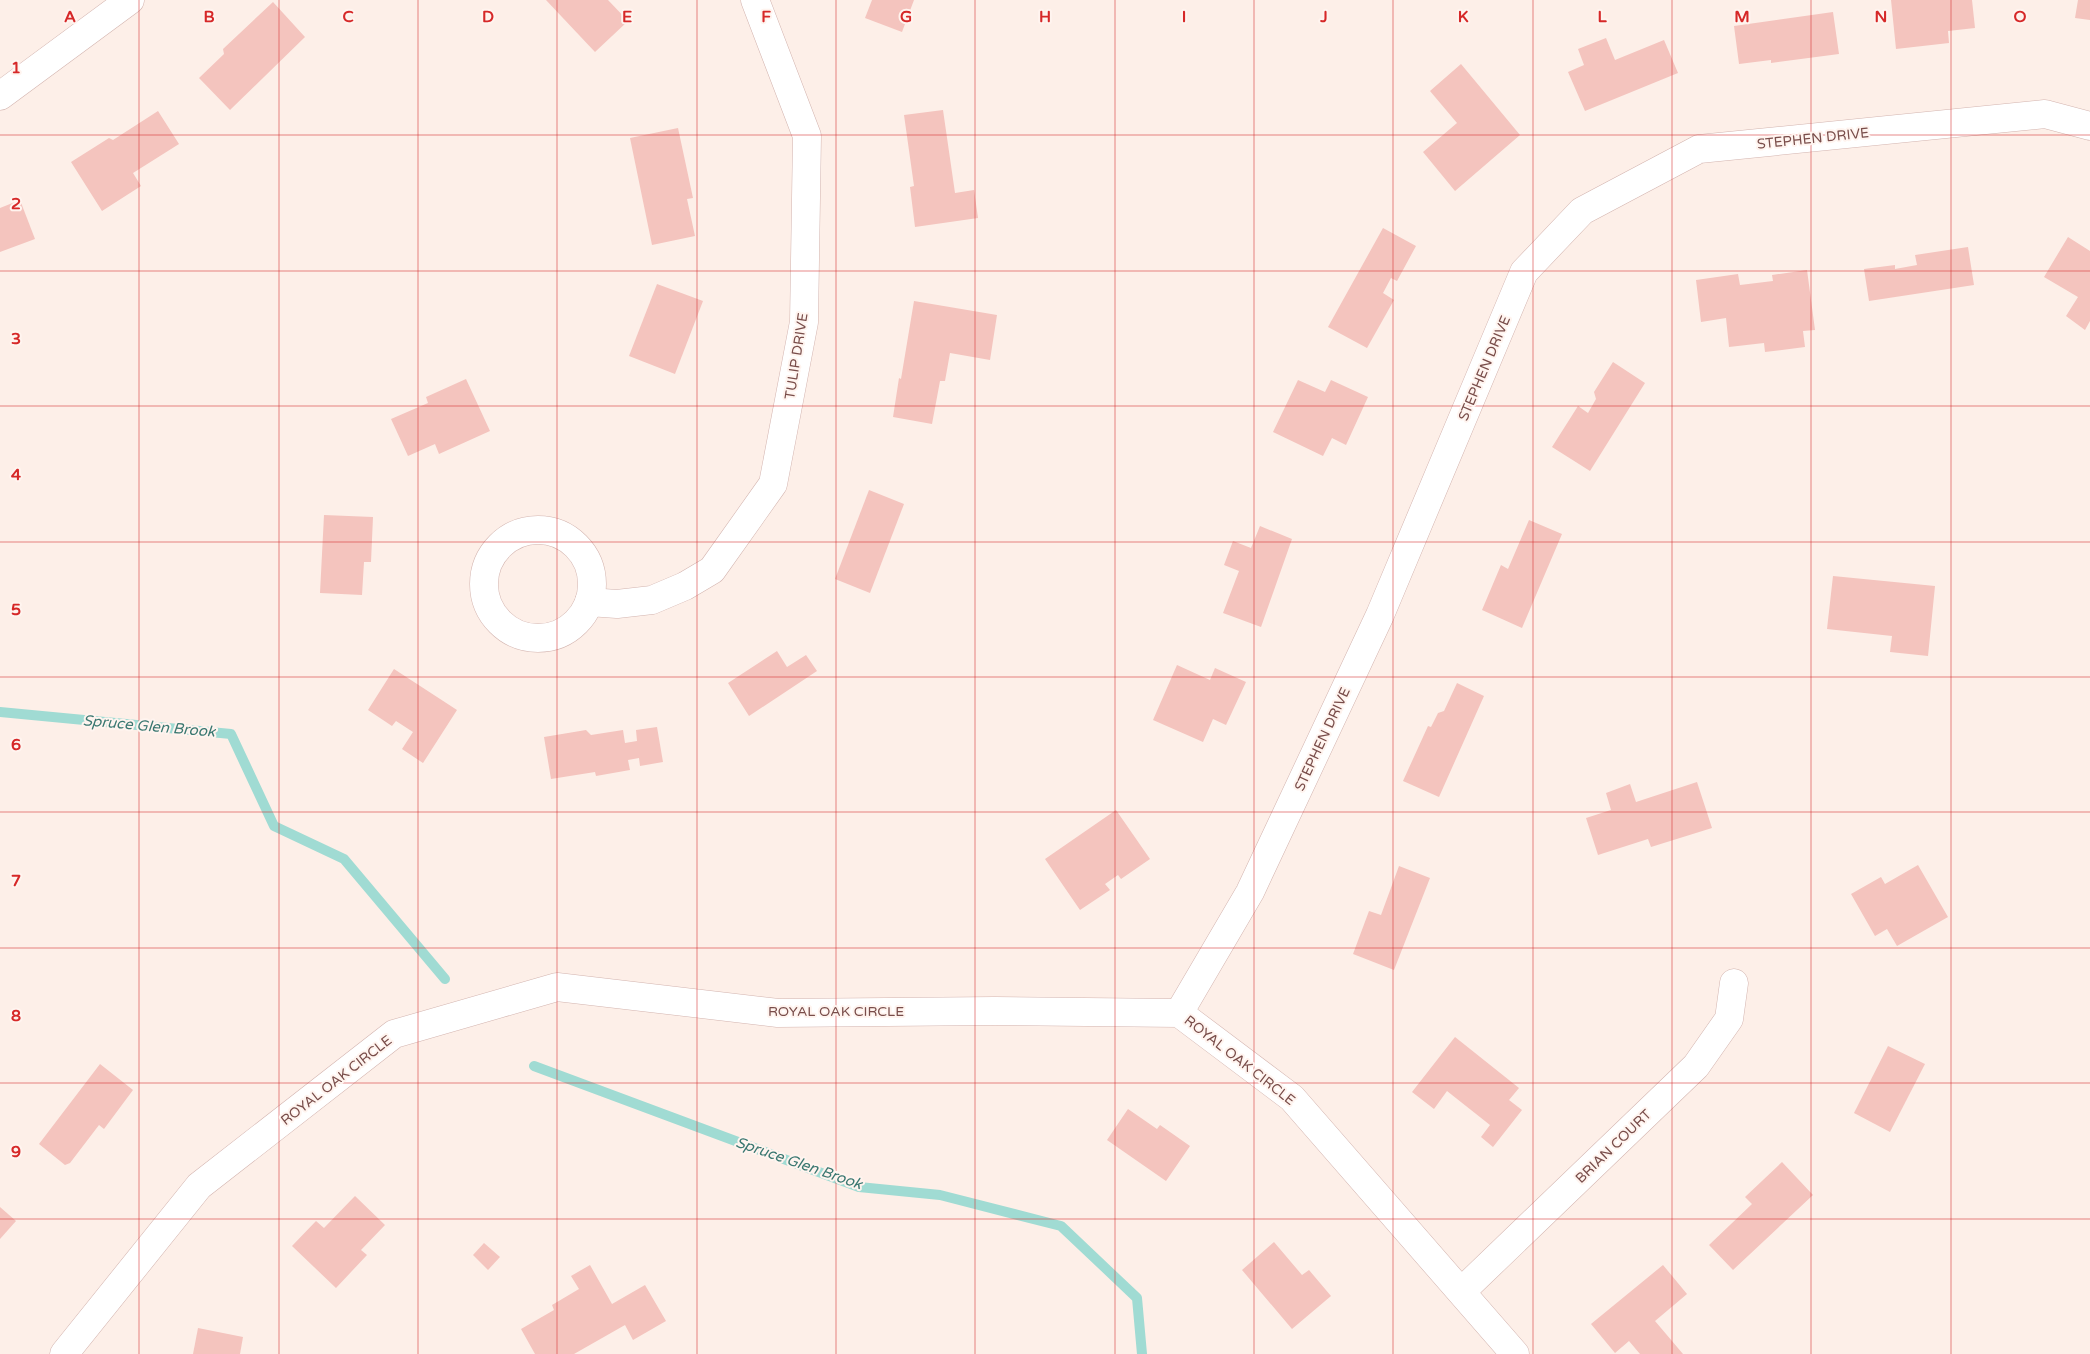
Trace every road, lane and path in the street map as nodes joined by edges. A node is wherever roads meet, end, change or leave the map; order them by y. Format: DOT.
graph roads {
  1 [pos="130,0"];
  2 [pos="755,0"];
  3 [pos="0,96"];
  4 [pos="2090,126"];
  5 [pos="589,602"];
  6 [pos="1734,983"];
  7 [pos="1179,1013"];
  8 [pos="1462,1291"];
  9 [pos="64,1354"];
  10 [pos="1515,1354"];
  1 -- 3 [label="street"];
  2 -- 5 [label="street, TULIP DRIVE"];
  4 -- 7 [label="street, STEPHEN DRIVE"];
  6 -- 8 [label="street, BRIAN COURT"];
  7 -- 8 [label="street, ROYAL OAK CIRCLE"];
  7 -- 9 [label="street, ROYAL OAK CIRCLE"];
  8 -- 10 [label="street, ROYAL OAK CIRCLE"];
}
